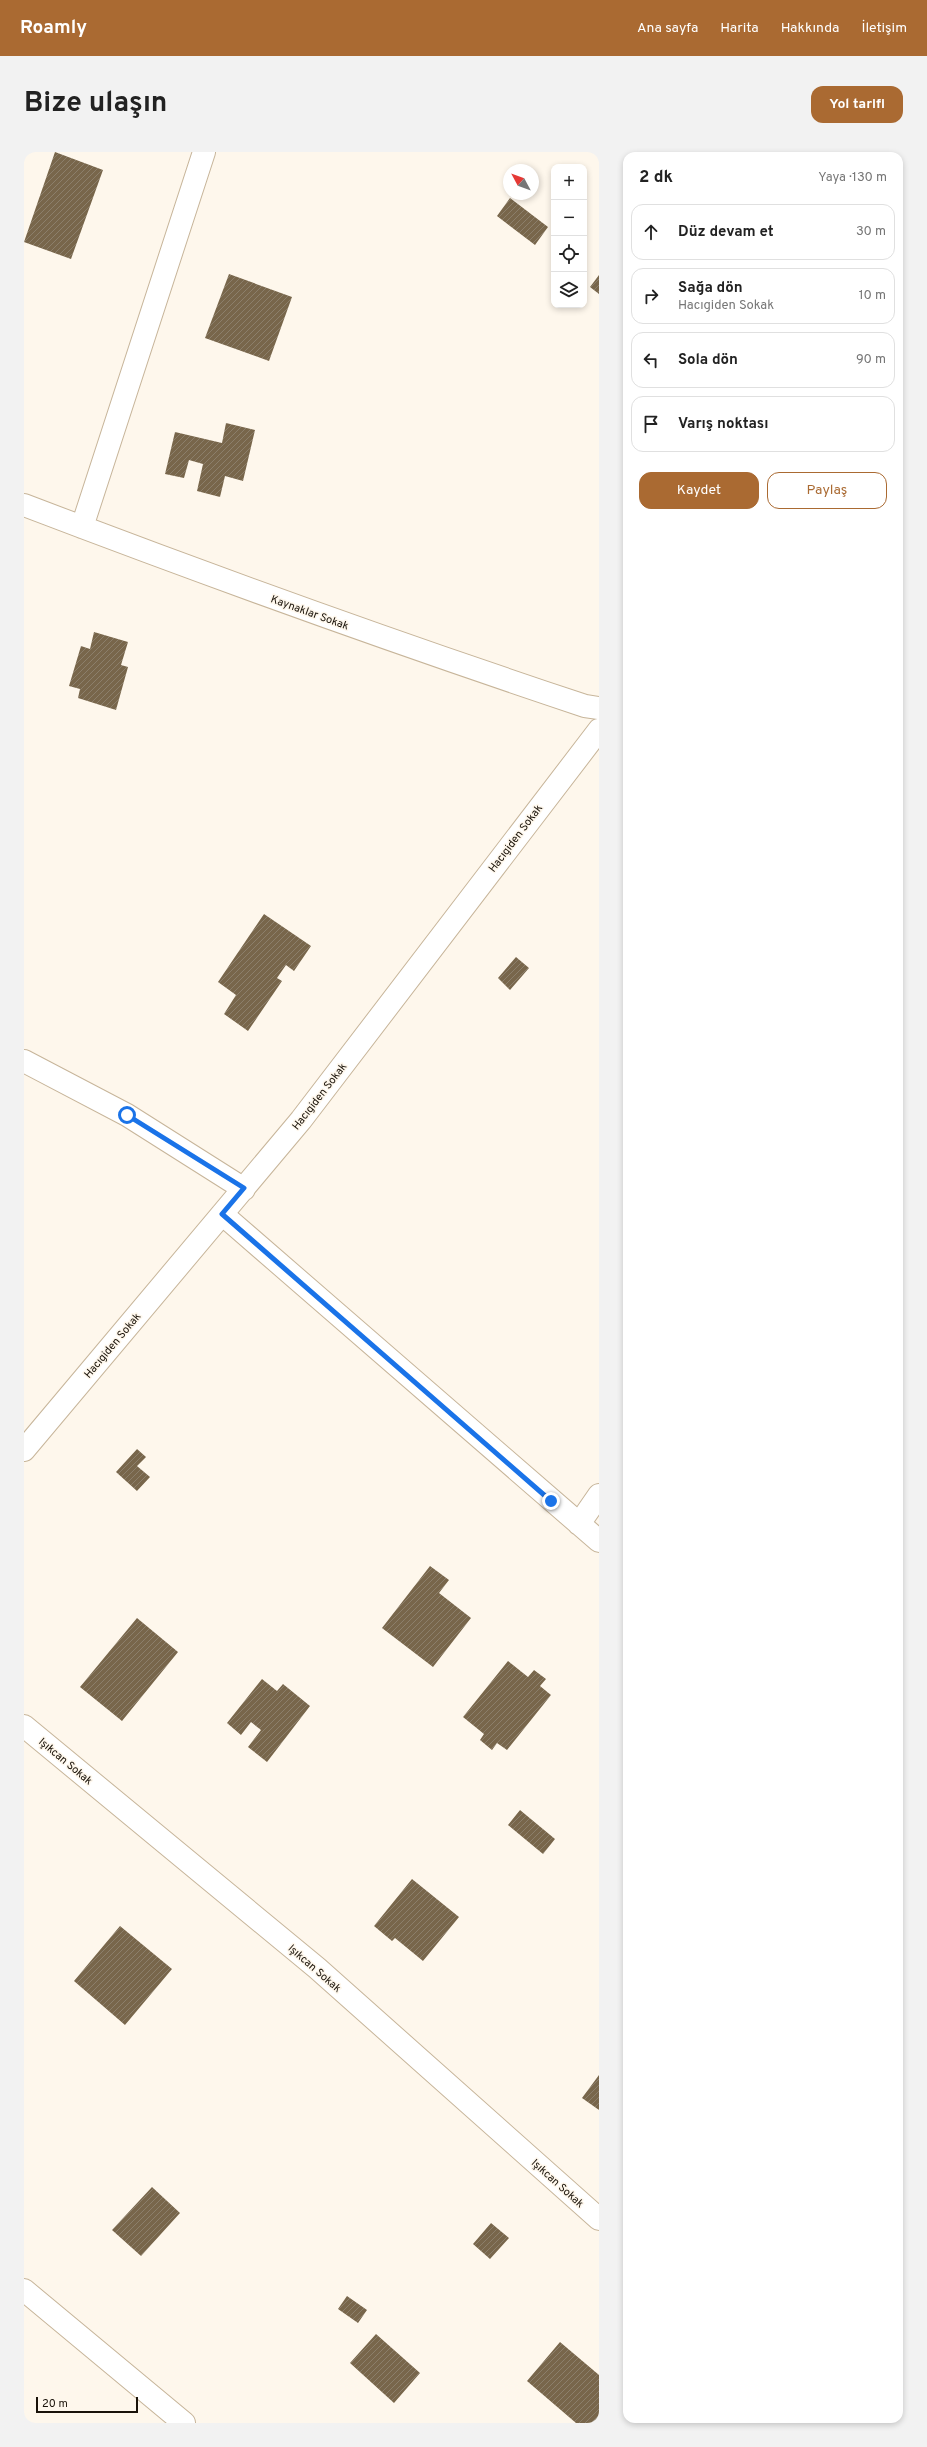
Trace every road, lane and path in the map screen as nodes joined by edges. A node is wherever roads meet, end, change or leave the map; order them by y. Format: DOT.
graph roads {
  1 [pos="204,152"];
  2 [pos="24,505"];
  3 [pos="82,527"];
  4 [pos="599,708"];
  5 [pos="599,730"];
  6 [pos="24,1061"];
  7 [pos="244,1188"];
  8 [pos="222,1214"];
  9 [pos="24,1450"];
  10 [pos="599,1495"];
  11 [pos="579,1524"];
  12 [pos="599,1541"];
  13 [pos="24,1726"];
  14 [pos="599,2219"];
  15 [pos="24,2290"];
  16 [pos="184,2423"];
  1 -- 3 [label="street"];
  2 -- 3 [label="street, Kaynaklar Sokak"];
  3 -- 4 [label="street, Kaynaklar Sokak"];
  5 -- 7 [label="street, Hacıgiden Sokak"];
  6 -- 7 [label="street"];
  7 -- 8 [label="street, Hacıgiden Sokak"];
  8 -- 9 [label="street, Hacıgiden Sokak"];
  8 -- 11 [label="street"];
  10 -- 11 [label="street"];
  11 -- 12 [label="street"];
  13 -- 14 [label="street, Işıkcan Sokak"];
  15 -- 16 [label="street"];
}
